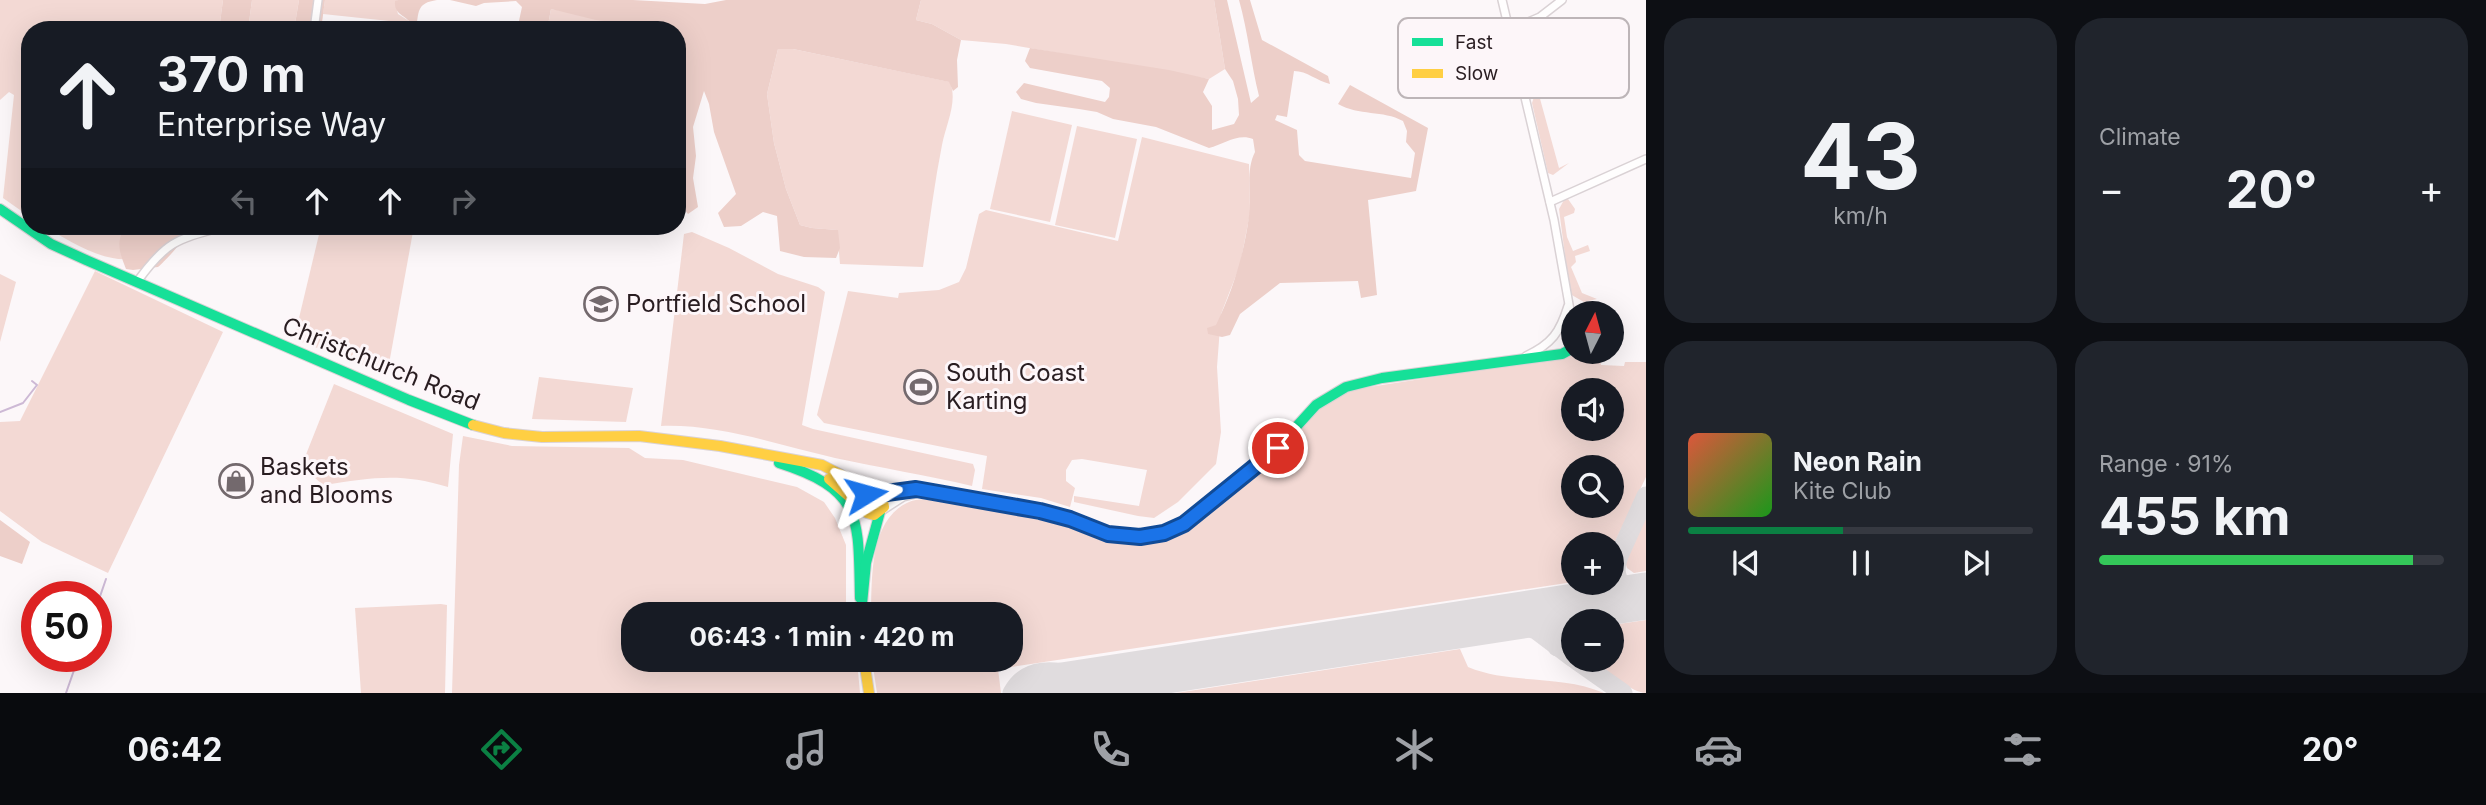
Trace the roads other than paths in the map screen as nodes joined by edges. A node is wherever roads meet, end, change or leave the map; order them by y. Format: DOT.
graph roads {
  1 [pos="318,0"];
  2 [pos="1502,0"];
  3 [pos="1562,0"];
  4 [pos="1507,18"];
  5 [pos="1538,18"];
  6 [pos="315,21"];
  7 [pos="1526,98"];
  8 [pos="1646,159"];
  9 [pos="1550,202"];
  10 [pos="0,209"];
  11 [pos="21,223"];
  12 [pos="39,235"];
  13 [pos="198,235"];
  14 [pos="137,282"];
  15 [pos="1567,301"];
  16 [pos="1561,325"];
  17 [pos="1561,331"];
  18 [pos="1558,333"];
  19 [pos="1561,347"];
  20 [pos="1561,354"];
  21 [pos="1518,359"];
  22 [pos="758,454"];
  23 [pos="774,457"];
  24 [pos="927,491"];
  25 [pos="876,493"];
  26 [pos="863,509"];
  27 [pos="881,511"];
  28 [pos="863,577"];
  29 [pos="860,598"];
  30 [pos="860,602"];
  31 [pos="866,672"];
  32 [pos="869,693"];
  1 -- 6 [label="street"];
  2 -- 4 [label="street"];
  3 -- 5 [label="street"];
  7 -- 9 [label="street"];
  8 -- 9 [label="street"];
  9 -- 15 [label="street"];
  10 -- 11 [label="main road, Christchurch Road"];
  12 -- 14 [label="main road, Christchurch Road"];
  13 -- 14 [label="street"];
  14 -- 22 [label="main road, Christchurch Road"];
  16 -- 18 [label="street"];
  17 -- 18 [label="street"];
  18 -- 19 [label="street"];
  18 -- 21 [label="street"];
  20 -- 21 [label="main road"];
  21 -- 24 [label="main road"];
  22 -- 23 [label="main road, Christchurch Road"];
  22 -- 29 [label="main road"];
  23 -- 25 [label="main road, Christchurch Road"];
  23 -- 26 [label="main road, Christchurch Road"];
  24 -- 25 [label="main road"];
  24 -- 27 [label="street"];
  25 -- 26 [label="main road"];
  25 -- 27 [label="main road"];
  26 -- 27 [label="main road"];
  26 -- 28 [label="main road"];
  27 -- 28 [label="main road"];
  28 -- 29 [label="main road"];
  29 -- 30 [label="main road"];
  31 -- 32 [label="main road"];
}
